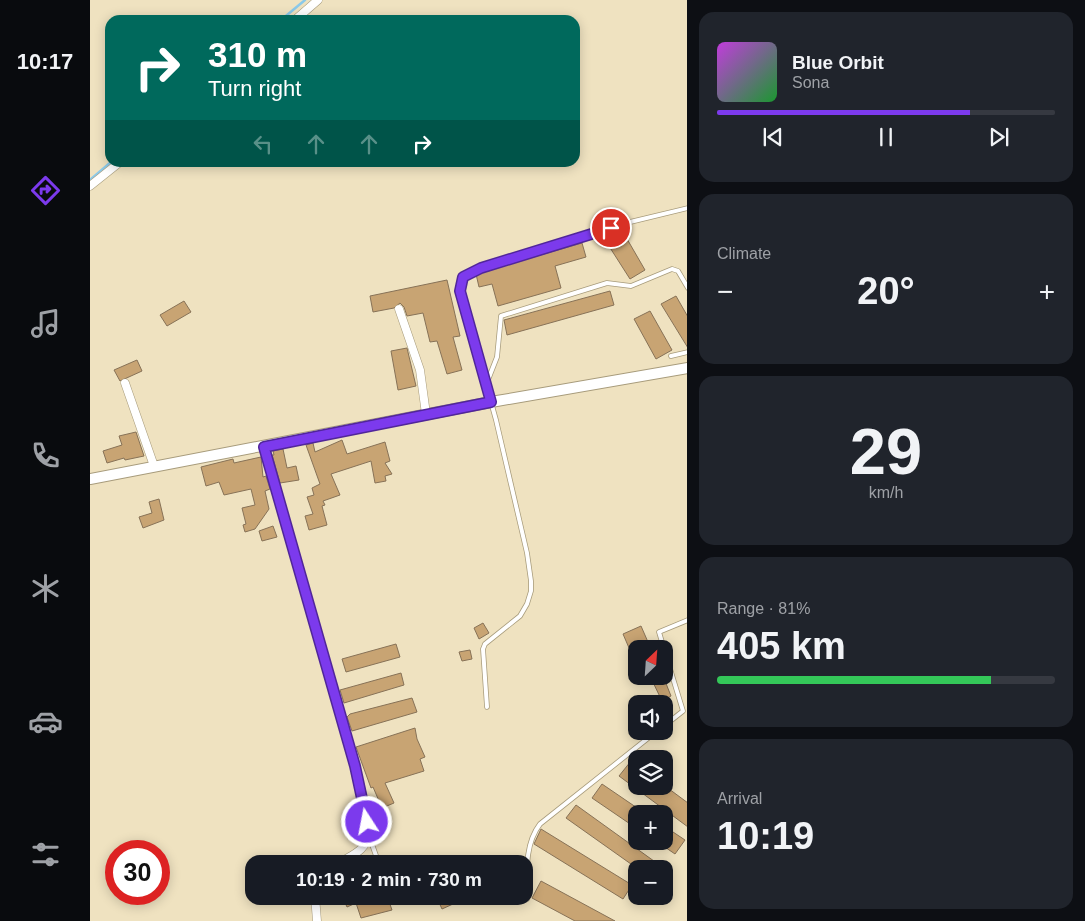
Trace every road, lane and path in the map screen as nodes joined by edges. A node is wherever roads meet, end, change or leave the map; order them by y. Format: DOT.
graph roads {
  1 [pos="318,0"];
  2 [pos="300,15"];
  3 [pos="114,167"];
  4 [pos="90,186"];
  5 [pos="687,208"];
  6 [pos="687,286"];
  7 [pos="398,309"];
  8 [pos="687,352"];
  9 [pos="671,356"];
  10 [pos="687,368"];
  11 [pos="125,383"];
  12 [pos="486,385"];
  13 [pos="491,402"];
  14 [pos="426,414"];
  15 [pos="264,447"];
  16 [pos="154,466"];
  17 [pos="90,479"];
  18 [pos="687,620"];
  19 [pos="661,640"];
  20 [pos="673,678"];
  21 [pos="487,707"];
  22 [pos="673,719"];
  23 [pos="646,740"];
  24 [pos="368,834"];
  25 [pos="352,855"];
  26 [pos="376,855"];
  27 [pos="528,855"];
  28 [pos="316,905"];
  29 [pos="317,921"];
  1 -- 2 [label="street"];
  3 -- 4 [label="street"];
  5 -- 12 [label="lane"];
  6 -- 12 [label="lane"];
  7 -- 14 [label="street"];
  8 -- 9 [label="lane"];
  10 -- 13 [label="street"];
  11 -- 16 [label="street"];
  12 -- 13 [label="lane"];
  13 -- 14 [label="street"];
  13 -- 21 [label="lane"];
  14 -- 15 [label="street"];
  15 -- 16 [label="street"];
  15 -- 24 [label="street"];
  16 -- 17 [label="street"];
  18 -- 19 [label="lane"];
  20 -- 22 [label="lane"];
  23 -- 27 [label="lane"];
  24 -- 25 [label="street"];
  24 -- 26 [label="lane"];
  28 -- 29 [label="street"];
}
